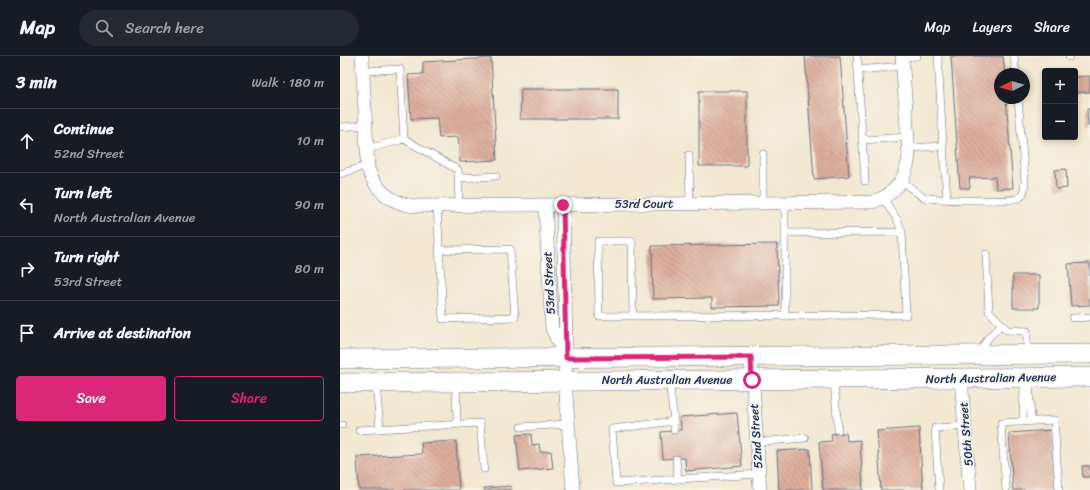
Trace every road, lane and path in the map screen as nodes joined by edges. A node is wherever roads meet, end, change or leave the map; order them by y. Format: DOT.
graph roads {
  1 [pos="362,56"];
  2 [pos="857,56"];
  3 [pos="917,56"];
  4 [pos="938,56"];
  5 [pos="1014,56"];
  6 [pos="903,60"];
  7 [pos="1015,68"];
  8 [pos="858,70"];
  9 [pos="363,71"];
  10 [pos="1019,104"];
  11 [pos="366,125"];
  12 [pos="340,127"];
  13 [pos="404,139"];
  14 [pos="862,140"];
  15 [pos="908,142"];
  16 [pos="943,146"];
  17 [pos="367,149"];
  18 [pos="762,154"];
  19 [pos="688,155"];
  20 [pos="368,165"];
  21 [pos="340,174"];
  22 [pos="496,176"];
  23 [pos="458,178"];
  24 [pos="865,181"];
  25 [pos="901,182"];
  26 [pos="883,198"];
  27 [pos="947,198"];
  28 [pos="785,203"];
  29 [pos="690,204"];
  30 [pos="763,204"];
  31 [pos="437,205"];
  32 [pos="459,205"];
  33 [pos="545,205"];
  34 [pos="563,205"];
  35 [pos="902,232"];
  36 [pos="785,233"];
  37 [pos="439,250"];
  38 [pos="986,254"];
  39 [pos="785,315"];
  40 [pos="634,316"];
  41 [pos="1090,317"];
  42 [pos="1073,318"];
  43 [pos="1001,325"];
  44 [pos="1090,354"];
  45 [pos="978,355"];
  46 [pos="1027,355"];
  47 [pos="751,357"];
  48 [pos="566,358"];
  49 [pos="340,359"];
  50 [pos="1029,377"];
  51 [pos="1090,377"];
  52 [pos="962,379"];
  53 [pos="669,380"];
  54 [pos="752,380"];
  55 [pos="834,380"];
  56 [pos="565,381"];
  57 [pos="456,382"];
  58 [pos="340,383"];
  59 [pos="376,383"];
  60 [pos="674,421"];
  61 [pos="1031,421"];
  62 [pos="1023,422"];
  63 [pos="457,424"];
  64 [pos="568,424"];
  65 [pos="965,426"];
  66 [pos="521,427"];
  67 [pos="380,429"];
  68 [pos="359,430"];
  69 [pos="674,430"];
  70 [pos="838,430"];
  71 [pos="804,438"];
  72 [pos="756,442"];
  73 [pos="676,458"];
  74 [pos="484,469"];
  75 [pos="759,474"];
  76 [pos="678,479"];
  77 [pos="573,490"];
  78 [pos="760,490"];
  79 [pos="939,490"];
  80 [pos="970,490"];
  81 [pos="1006,490"];
  82 [pos="1059,490"];
  1 -- 9 [label="street"];
  2 -- 8 [label="lane"];
  3 -- 6 [label="lane"];
  4 -- 16 [label="lane"];
  5 -- 7 [label="lane"];
  6 -- 8 [label="lane"];
  6 -- 15 [label="street"];
  8 -- 14 [label="lane"];
  9 -- 11 [label="street"];
  9 -- 13 [label="lane"];
  10 -- 27 [label="lane"];
  11 -- 12 [label="lane"];
  11 -- 17 [label="street"];
  13 -- 17 [label="lane"];
  13 -- 23 [label="lane"];
  14 -- 15 [label="lane"];
  14 -- 24 [label="lane"];
  15 -- 16 [label="lane"];
  15 -- 25 [label="street"];
  16 -- 27 [label="lane"];
  17 -- 20 [label="street"];
  18 -- 30 [label="lane"];
  19 -- 29 [label="lane"];
  20 -- 21 [label="lane"];
  20 -- 31 [label="street, 53rd Court"];
  22 -- 23 [label="lane"];
  23 -- 32 [label="lane"];
  25 -- 26 [label="street, 53rd Court"];
  25 -- 27 [label="lane"];
  26 -- 28 [label="street, 53rd Court"];
  26 -- 35 [label="lane"];
  28 -- 30 [label="street, 53rd Court"];
  28 -- 36 [label="lane"];
  29 -- 30 [label="street, 53rd Court"];
  29 -- 34 [label="street, 53rd Court"];
  31 -- 32 [label="street, 53rd Court"];
  31 -- 37 [label="lane"];
  32 -- 33 [label="street, 53rd Court"];
  33 -- 34 [label="street, 53rd Court"];
  33 -- 48 [label="street, 53rd Street"];
  34 -- 48 [label="street, 53rd Street"];
  35 -- 36 [label="lane"];
  35 -- 39 [label="lane"];
  36 -- 39 [label="lane"];
  37 -- 37 [label="lane"];
  38 -- 43 [label="lane"];
  39 -- 40 [label="lane"];
  40 -- 40 [label="lane"];
  41 -- 42 [label="lane"];
  43 -- 45 [label="lane"];
  43 -- 46 [label="lane"];
  44 -- 46 [label="main road, North Australian Avenue"];
  45 -- 46 [label="main road, North Australian Avenue"];
  45 -- 47 [label="main road, North Australian Avenue"];
  46 -- 50 [label="main road"];
  47 -- 48 [label="main road, North Australian Avenue"];
  47 -- 54 [label="street, 52nd Street"];
  48 -- 49 [label="main road, North Australian Avenue"];
  48 -- 56 [label="street, 53rd Street"];
  50 -- 51 [label="main road, North Australian Avenue"];
  50 -- 52 [label="main road, North Australian Avenue"];
  50 -- 61 [label="lane"];
  50 -- 62 [label="lane"];
  52 -- 55 [label="main road, North Australian Avenue"];
  52 -- 65 [label="street, 50th Street"];
  53 -- 54 [label="main road, North Australian Avenue"];
  53 -- 56 [label="main road, North Australian Avenue"];
  53 -- 60 [label="lane"];
  54 -- 55 [label="main road, North Australian Avenue"];
  54 -- 72 [label="street, 52nd Street"];
  55 -- 70 [label="lane"];
  56 -- 57 [label="main road, North Australian Avenue"];
  56 -- 64 [label="street, 53rd Street"];
  57 -- 59 [label="main road, North Australian Avenue"];
  57 -- 63 [label="lane"];
  58 -- 59 [label="main road, North Australian Avenue"];
  59 -- 67 [label="lane"];
  60 -- 69 [label="lane"];
  60 -- 76 [label="lane"];
  61 -- 62 [label="lane"];
  61 -- 82 [label="lane"];
  62 -- 81 [label="lane"];
  63 -- 67 [label="lane"];
  63 -- 74 [label="lane"];
  64 -- 66 [label="lane"];
  64 -- 77 [label="street, 53rd Street"];
  65 -- 79 [label="lane"];
  65 -- 80 [label="street, 50th Street"];
  67 -- 68 [label="lane"];
  71 -- 72 [label="lane"];
  72 -- 75 [label="street, 52nd Street"];
  73 -- 76 [label="lane"];
  75 -- 76 [label="lane"];
  75 -- 78 [label="street, 52nd Street"];
}
